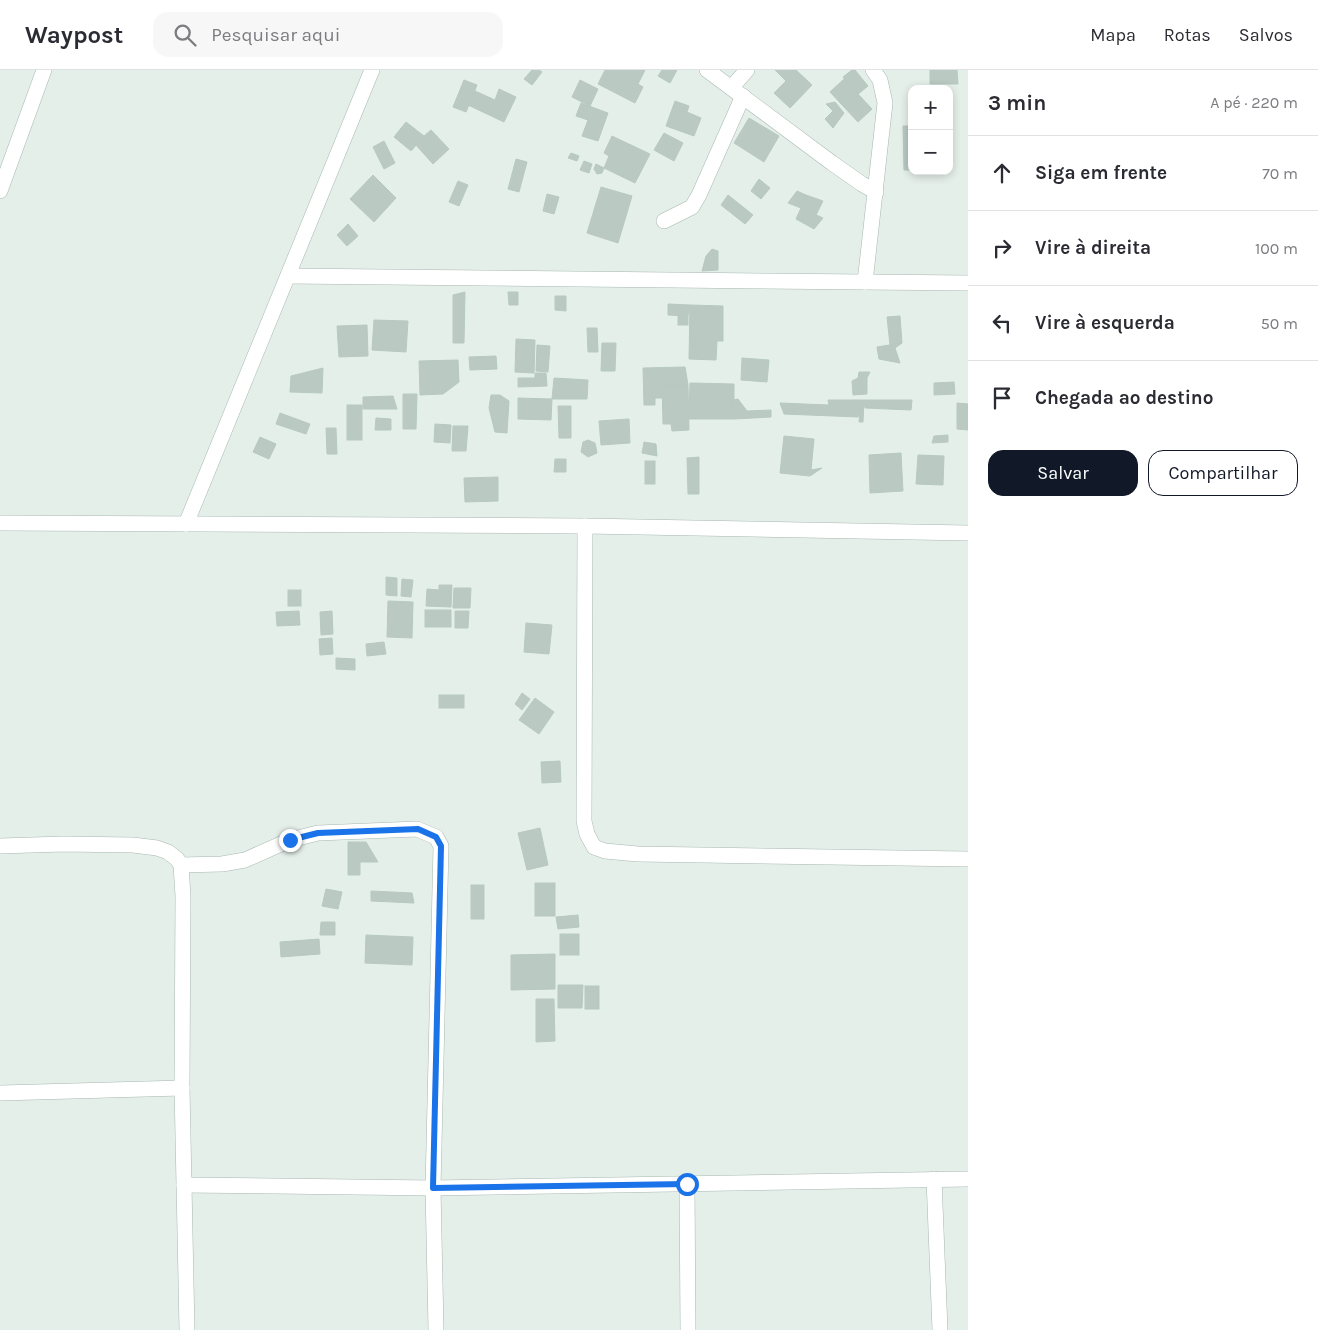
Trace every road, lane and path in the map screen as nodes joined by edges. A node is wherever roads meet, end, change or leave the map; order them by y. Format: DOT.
graph roads {
  1 [pos="44,70"];
  2 [pos="372,70"];
  3 [pos="707,70"];
  4 [pos="747,70"];
  5 [pos="873,70"];
  6 [pos="738,91"];
  7 [pos="0,191"];
  8 [pos="876,192"];
  9 [pos="664,221"];
  10 [pos="288,276"];
  11 [pos="865,282"];
  12 [pos="968,283"];
  13 [pos="0,523"];
  14 [pos="186,524"];
  15 [pos="585,526"];
  16 [pos="968,533"];
  17 [pos="0,846"];
  18 [pos="968,859"];
  19 [pos="181,865"];
  20 [pos="182,1088"];
  21 [pos="0,1093"];
  22 [pos="968,1179"];
  23 [pos="934,1180"];
  24 [pos="687,1184"];
  25 [pos="184,1185"];
  26 [pos="433,1188"];
  27 [pos="187,1330"];
  28 [pos="436,1330"];
  29 [pos="688,1330"];
  30 [pos="940,1330"];
  1 -- 7 [label="street"];
  2 -- 10 [label="street"];
  3 -- 6 [label="street"];
  4 -- 6 [label="street"];
  5 -- 8 [label="street"];
  6 -- 8 [label="street"];
  6 -- 9 [label="street"];
  8 -- 11 [label="street"];
  10 -- 11 [label="street"];
  10 -- 14 [label="street"];
  11 -- 12 [label="street"];
  13 -- 14 [label="street"];
  14 -- 15 [label="street"];
  15 -- 16 [label="street"];
  15 -- 18 [label="street"];
  17 -- 19 [label="street"];
  19 -- 20 [label="street"];
  19 -- 26 [label="street"];
  20 -- 21 [label="street"];
  20 -- 25 [label="street"];
  22 -- 23 [label="street"];
  23 -- 24 [label="street"];
  23 -- 30 [label="street"];
  24 -- 26 [label="street"];
  24 -- 29 [label="street"];
  25 -- 26 [label="street"];
  25 -- 27 [label="street"];
  26 -- 28 [label="street"];
}
